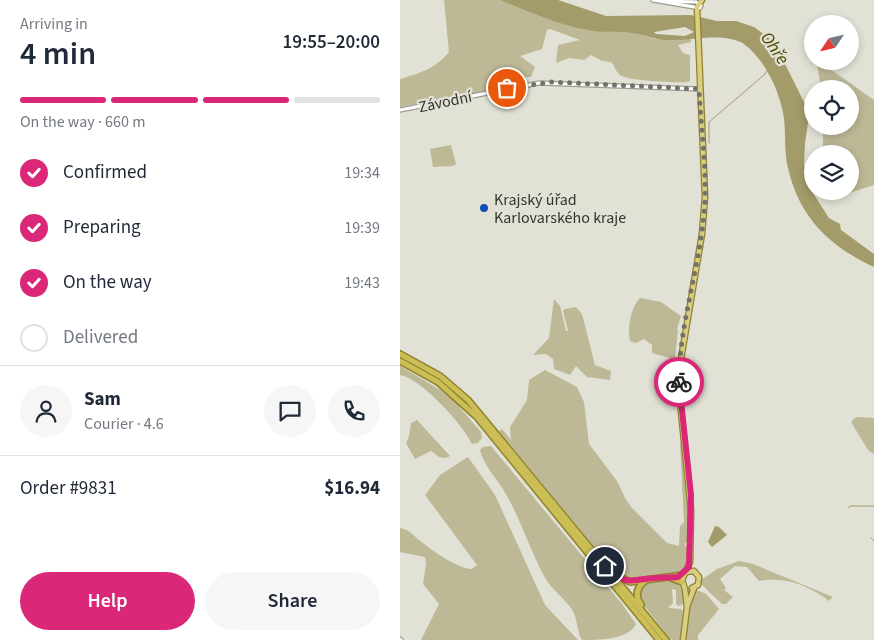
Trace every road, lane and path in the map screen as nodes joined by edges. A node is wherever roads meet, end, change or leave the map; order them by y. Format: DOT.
graph roads {
  1 [pos="653,0"];
  2 [pos="707,0"];
  3 [pos="699,6"];
  4 [pos="699,89"];
  5 [pos="400,110"];
  6 [pos="400,354"];
  7 [pos="400,361"];
  8 [pos="490,428"];
  9 [pos="498,439"];
  10 [pos="690,562"];
  11 [pos="605,566"];
  12 [pos="694,571"];
  13 [pos="685,573"];
  14 [pos="650,578"];
  15 [pos="671,578"];
  16 [pos="683,584"];
  17 [pos="694,588"];
  18 [pos="686,607"];
  19 [pos="655,627"];
  20 [pos="659,640"];
  21 [pos="666,640"];
  22 [pos="683,640"];
  1 -- 3 [label="street"];
  2 -- 3 [label="main road"];
  3 -- 4 [label="main road"];
  4 -- 5 [label="street, Závodní"];
  4 -- 10 [label="main road"];
  6 -- 8 [label="highway"];
  7 -- 8 [label="highway"];
  8 -- 9 [label="highway"];
  9 -- 11 [label="highway"];
  9 -- 20 [label="highway"];
  10 -- 12 [label="main road"];
  10 -- 13 [label="main road"];
  11 -- 14 [label="highway"];
  11 -- 19 [label="highway"];
  12 -- 13 [label="main road"];
  12 -- 17 [label="main road"];
  13 -- 15 [label="highway"];
  13 -- 16 [label="main road"];
  14 -- 15 [label="highway"];
  14 -- 19 [label="highway"];
  15 -- 16 [label="highway"];
  16 -- 17 [label="main road"];
  16 -- 18 [label="main road"];
  17 -- 18 [label="main road"];
  18 -- 22 [label="main road"];
  19 -- 21 [label="highway"];
}
